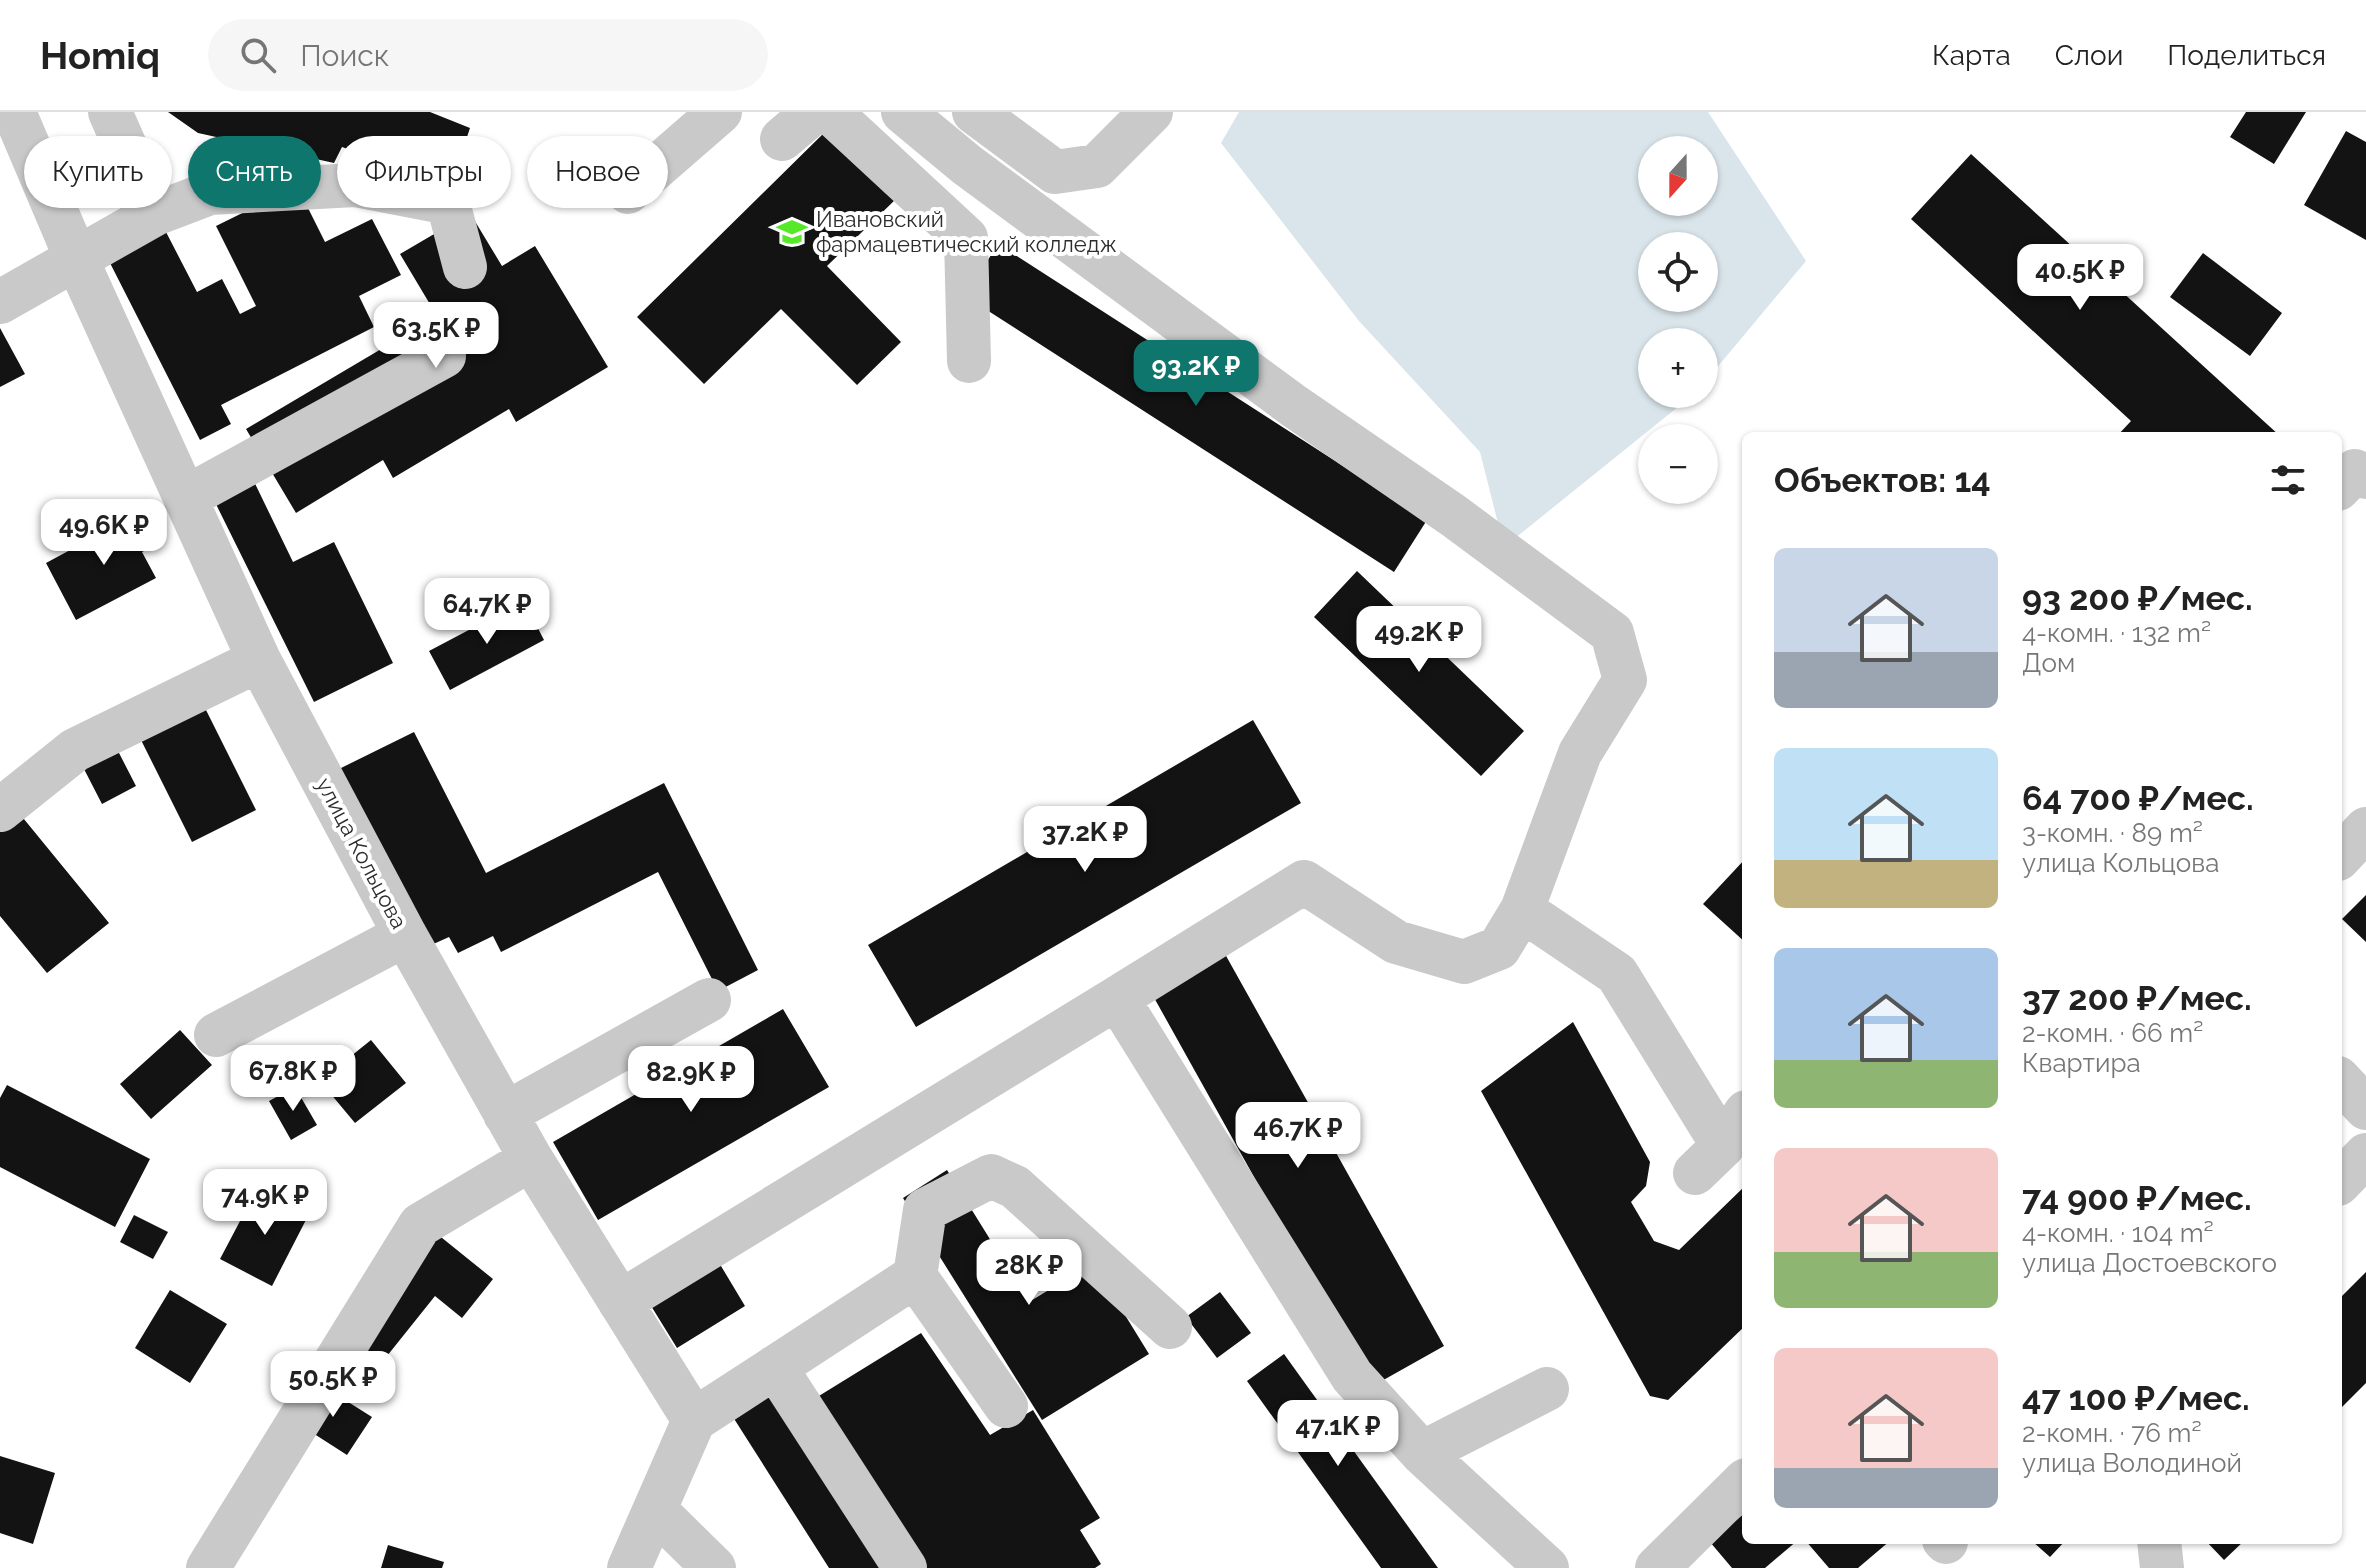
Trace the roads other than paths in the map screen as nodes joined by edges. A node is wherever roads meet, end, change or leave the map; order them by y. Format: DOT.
graph roads {
  1 [pos="14,112"];
  2 [pos="110,112"];
  3 [pos="720,112"];
  4 [pos="830,112"];
  5 [pos="903,112"];
  6 [pos="974,112"];
  7 [pos="1151,112"];
  8 [pos="668,157"];
  9 [pos="155,214"];
  10 [pos="76,258"];
  11 [pos="465,267"];
  12 [pos="0,302"];
  13 [pos="444,356"];
  14 [pos="969,361"];
  15 [pos="2366,477"];
  16 [pos="2342,485"];
  17 [pos="185,498"];
  18 [pos="259,660"];
  19 [pos="0,810"];
  20 [pos="2366,829"];
  21 [pos="2342,855"];
  22 [pos="1522,910"];
  23 [pos="405,935"];
  24 [pos="1117,998"];
  25 [pos="709,1000"];
  26 [pos="216,1035"];
  27 [pos="2342,1082"];
  28 [pos="2366,1108"];
  29 [pos="505,1114"];
  30 [pos="1721,1144"];
  31 [pos="2366,1155"];
  32 [pos="531,1159"];
  33 [pos="2342,1180"];
  34 [pos="915,1276"];
  35 [pos="620,1302"];
  36 [pos="1170,1327"];
  37 [pos="775,1367"];
  38 [pos="1547,1389"];
  39 [pos="1006,1406"];
  40 [pos="694,1420"];
  41 [pos="1422,1453"];
  42 [pos="1742,1484"];
  43 [pos="655,1510"];
  44 [pos="2159,1544"];
  45 [pos="208,1568"];
  46 [pos="629,1568"];
  47 [pos="714,1568"];
  48 [pos="905,1568"];
  49 [pos="1547,1568"];
  50 [pos="1657,1568"];
  51 [pos="2162,1568"];
  1 -- 10 [label="street, улица Кольцова"];
  2 -- 9 [label="street"];
  3 -- 8 [label="street"];
  4 -- 14 [label="street"];
  5 -- 22 [label="street"];
  6 -- 7 [label="street"];
  9 -- 10 [label="street"];
  9 -- 11 [label="street"];
  10 -- 12 [label="street"];
  10 -- 17 [label="street, улица Кольцова"];
  13 -- 17 [label="street"];
  15 -- 16 [label="street"];
  17 -- 18 [label="street, улица Кольцова"];
  18 -- 19 [label="street"];
  18 -- 23 [label="street, улица Кольцова"];
  20 -- 21 [label="street"];
  22 -- 24 [label="street"];
  22 -- 30 [label="street"];
  23 -- 26 [label="street"];
  23 -- 29 [label="street, улица Кольцова"];
  24 -- 35 [label="street"];
  24 -- 41 [label="street"];
  25 -- 29 [label="street"];
  27 -- 28 [label="street"];
  29 -- 32 [label="street, улица Кольцова"];
  31 -- 33 [label="street"];
  32 -- 35 [label="street, улица Кольцова"];
  32 -- 45 [label="street"];
  34 -- 36 [label="street"];
  34 -- 37 [label="street"];
  34 -- 39 [label="street"];
  35 -- 40 [label="street, улица Кольцова"];
  37 -- 40 [label="street"];
  37 -- 48 [label="street"];
  38 -- 41 [label="street"];
  40 -- 43 [label="street"];
  41 -- 49 [label="street"];
  42 -- 50 [label="street"];
  43 -- 46 [label="street"];
  43 -- 47 [label="street"];
  44 -- 51 [label="street"];
}
